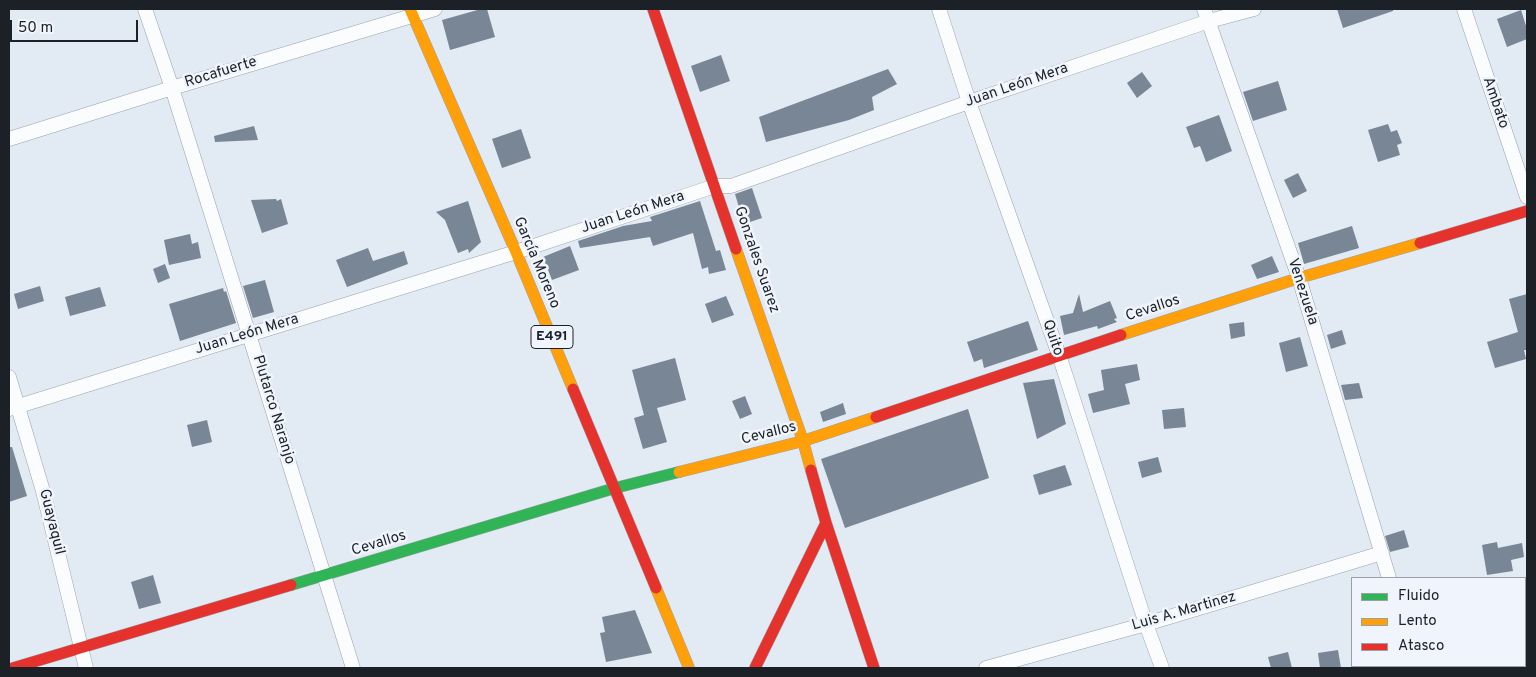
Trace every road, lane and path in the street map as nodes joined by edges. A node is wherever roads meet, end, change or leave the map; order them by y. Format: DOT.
graph roads {
  1 [pos="145,9"];
  2 [pos="434,9"];
  3 [pos="654,9"];
  4 [pos="938,9"];
  5 [pos="1254,9"];
  6 [pos="1464,9"];
  7 [pos="411,12"];
  8 [pos="1207,15"];
  9 [pos="172,88"];
  10 [pos="969,102"];
  11 [pos="9,139"];
  12 [pos="715,186"];
  13 [pos="1527,197"];
  14 [pos="1527,210"];
  15 [pos="516,252"];
  16 [pos="1299,278"];
  17 [pos="249,334"];
  18 [pos="1059,355"];
  19 [pos="9,377"];
  20 [pos="14,408"];
  21 [pos="804,441"];
  22 [pos="615,488"];
  23 [pos="826,523"];
  24 [pos="1382,553"];
  25 [pos="324,576"];
  26 [pos="1389,577"];
  27 [pos="1146,624"];
  28 [pos="82,648"];
  29 [pos="12,668"];
  30 [pos="86,668"];
  31 [pos="353,668"];
  32 [pos="689,668"];
  33 [pos="755,668"];
  34 [pos="874,668"];
  35 [pos="986,668"];
  36 [pos="1162,668"];
  1 -- 9 [label="street, Plutarco Naranjo"];
  2 -- 7 [label="street, Rocafuerte"];
  3 -- 12 [label="main road, Gonzales Suarez"];
  4 -- 10 [label="street, Quito"];
  5 -- 8 [label="street, Juan León Mera"];
  6 -- 13 [label="street, Ambato"];
  7 -- 9 [label="street, Rocafuerte"];
  7 -- 15 [label="main road, García Moreno / E491"];
  8 -- 10 [label="street, Juan León Mera"];
  8 -- 16 [label="street, Venezuela"];
  9 -- 11 [label="street, Rocafuerte"];
  9 -- 17 [label="street, Plutarco Naranjo"];
  10 -- 12 [label="street, Juan León Mera"];
  10 -- 18 [label="street, Quito"];
  12 -- 15 [label="street, Juan León Mera"];
  12 -- 21 [label="main road, Gonzales Suarez"];
  14 -- 16 [label="main road, Cevallos"];
  15 -- 17 [label="street, Juan León Mera"];
  15 -- 22 [label="main road, García Moreno / E491"];
  16 -- 18 [label="main road, Cevallos"];
  16 -- 24 [label="street, Venezuela"];
  17 -- 20 [label="street, Juan León Mera"];
  17 -- 25 [label="street, Plutarco Naranjo"];
  18 -- 21 [label="main road, Cevallos"];
  18 -- 27 [label="street, Quito"];
  19 -- 20 [label="street, Guayaquil"];
  20 -- 28 [label="street, Guayaquil"];
  21 -- 22 [label="main road, Cevallos"];
  21 -- 23 [label="main road, Gonzales Suarez"];
  22 -- 25 [label="main road, Cevallos"];
  22 -- 32 [label="main road, García Moreno / E491"];
  23 -- 33 [label="main road"];
  23 -- 34 [label="main road, Gonzales Suarez"];
  24 -- 26 [label="street, Venezuela"];
  24 -- 27 [label="street, Luis A. Martinez"];
  25 -- 28 [label="main road, Cevallos"];
  25 -- 31 [label="street, Plutarco Naranjo"];
  27 -- 35 [label="street, Luis A. Martinez"];
  27 -- 36 [label="street, Quito"];
  28 -- 29 [label="main road, Cevallos"];
  28 -- 30 [label="street, Guayaquil"];
}
